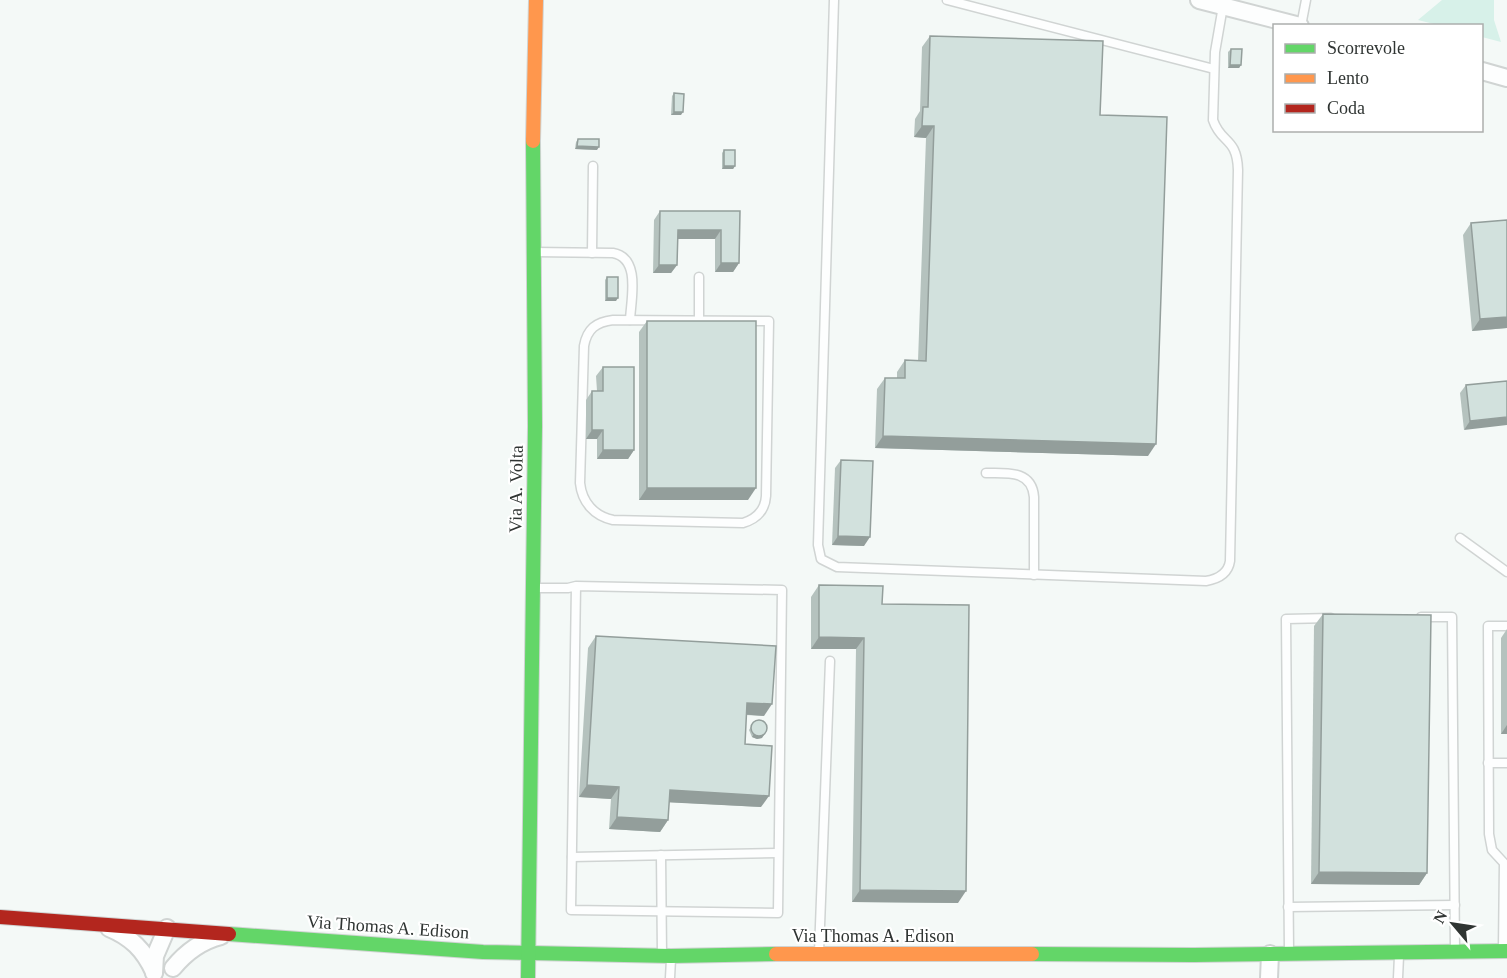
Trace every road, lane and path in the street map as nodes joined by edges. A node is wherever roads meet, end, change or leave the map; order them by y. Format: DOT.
graph roads {
  1 [pos="536,0"];
  2 [pos="834,0"];
  3 [pos="947,0"];
  4 [pos="1199,0"];
  5 [pos="1306,0"];
  6 [pos="1223,6"];
  7 [pos="1292,24"];
  8 [pos="1300,24"];
  9 [pos="1214,69"];
  10 [pos="1483,71"];
  11 [pos="1507,78"];
  12 [pos="593,166"];
  13 [pos="534,252"];
  14 [pos="592,253"];
  15 [pos="699,277"];
  16 [pos="630,320"];
  17 [pos="699,320"];
  18 [pos="986,473"];
  19 [pos="1461,538"];
  20 [pos="1507,572"];
  21 [pos="1034,575"];
  22 [pos="576,586"];
  23 [pos="532,588"];
  24 [pos="1416,617"];
  25 [pos="1345,618"];
  26 [pos="1507,626"];
  27 [pos="830,661"];
  28 [pos="1488,763"];
  29 [pos="1507,763"];
  30 [pos="778,853"];
  31 [pos="661,855"];
  32 [pos="572,857"];
  33 [pos="1505,863"];
  34 [pos="1455,905"];
  35 [pos="1288,907"];
  36 [pos="1505,909"];
  37 [pos="662,912"];
  38 [pos="0,917"];
  39 [pos="93,925"];
  40 [pos="167,928"];
  41 [pos="239,934"];
  42 [pos="1505,951"];
  43 [pos="1399,952"];
  44 [pos="1455,952"];
  45 [pos="528,953"];
  46 [pos="819,953"];
  47 [pos="1270,954"];
  48 [pos="1289,954"];
  49 [pos="667,956"];
  50 [pos="163,974"];
  51 [pos="528,978"];
  52 [pos="670,978"];
  53 [pos="1269,978"];
  54 [pos="1398,978"];
  1 -- 13 [label="street, Via A. Volta"];
  2 -- 21 [label="lane"];
  3 -- 9 [label="lane"];
  4 -- 6 [label="street"];
  5 -- 8 [label="lane"];
  6 -- 7 [label="street"];
  6 -- 9 [label="lane"];
  9 -- 21 [label="lane"];
  10 -- 11 [label="street"];
  12 -- 14 [label="lane"];
  13 -- 14 [label="lane"];
  13 -- 23 [label="street, Via A. Volta"];
  14 -- 16 [label="lane"];
  15 -- 17 [label="lane"];
  16 -- 17 [label="lane"];
  16 -- 17 [label="lane"];
  18 -- 21 [label="lane"];
  19 -- 20 [label="lane"];
  22 -- 23 [label="lane"];
  22 -- 30 [label="lane"];
  22 -- 32 [label="lane"];
  23 -- 45 [label="street, Via A. Volta"];
  24 -- 34 [label="lane"];
  25 -- 35 [label="lane"];
  26 -- 28 [label="lane"];
  27 -- 46 [label="lane"];
  28 -- 29 [label="lane"];
  28 -- 33 [label="lane"];
  30 -- 31 [label="lane"];
  30 -- 37 [label="lane"];
  31 -- 32 [label="lane"];
  31 -- 37 [label="lane"];
  32 -- 37 [label="lane"];
  33 -- 36 [label="lane"];
  34 -- 35 [label="lane"];
  34 -- 44 [label="lane"];
  35 -- 48 [label="lane"];
  36 -- 42 [label="lane"];
  37 -- 49 [label="lane"];
  38 -- 39 [label="street, Via Thomas A. Edison"];
  39 -- 40 [label="street, Via Thomas A. Edison"];
  39 -- 50 [label="street"];
  40 -- 41 [label="street, Via Thomas A. Edison"];
  40 -- 50 [label="street"];
  41 -- 45 [label="street, Via Thomas A. Edison"];
  41 -- 50 [label="street"];
  42 -- 44 [label="street, Via Thomas A. Edison"];
  43 -- 44 [label="street, Via Thomas A. Edison"];
  43 -- 48 [label="street, Via Thomas A. Edison"];
  43 -- 54 [label="lane"];
  45 -- 49 [label="street, Via Thomas A. Edison"];
  45 -- 51 [label="street, Via A. Volta"];
  46 -- 47 [label="street, Via Thomas A. Edison"];
  46 -- 49 [label="street, Via Thomas A. Edison"];
  47 -- 48 [label="street, Via Thomas A. Edison"];
  47 -- 53 [label="street"];
  49 -- 52 [label="lane"];
}
